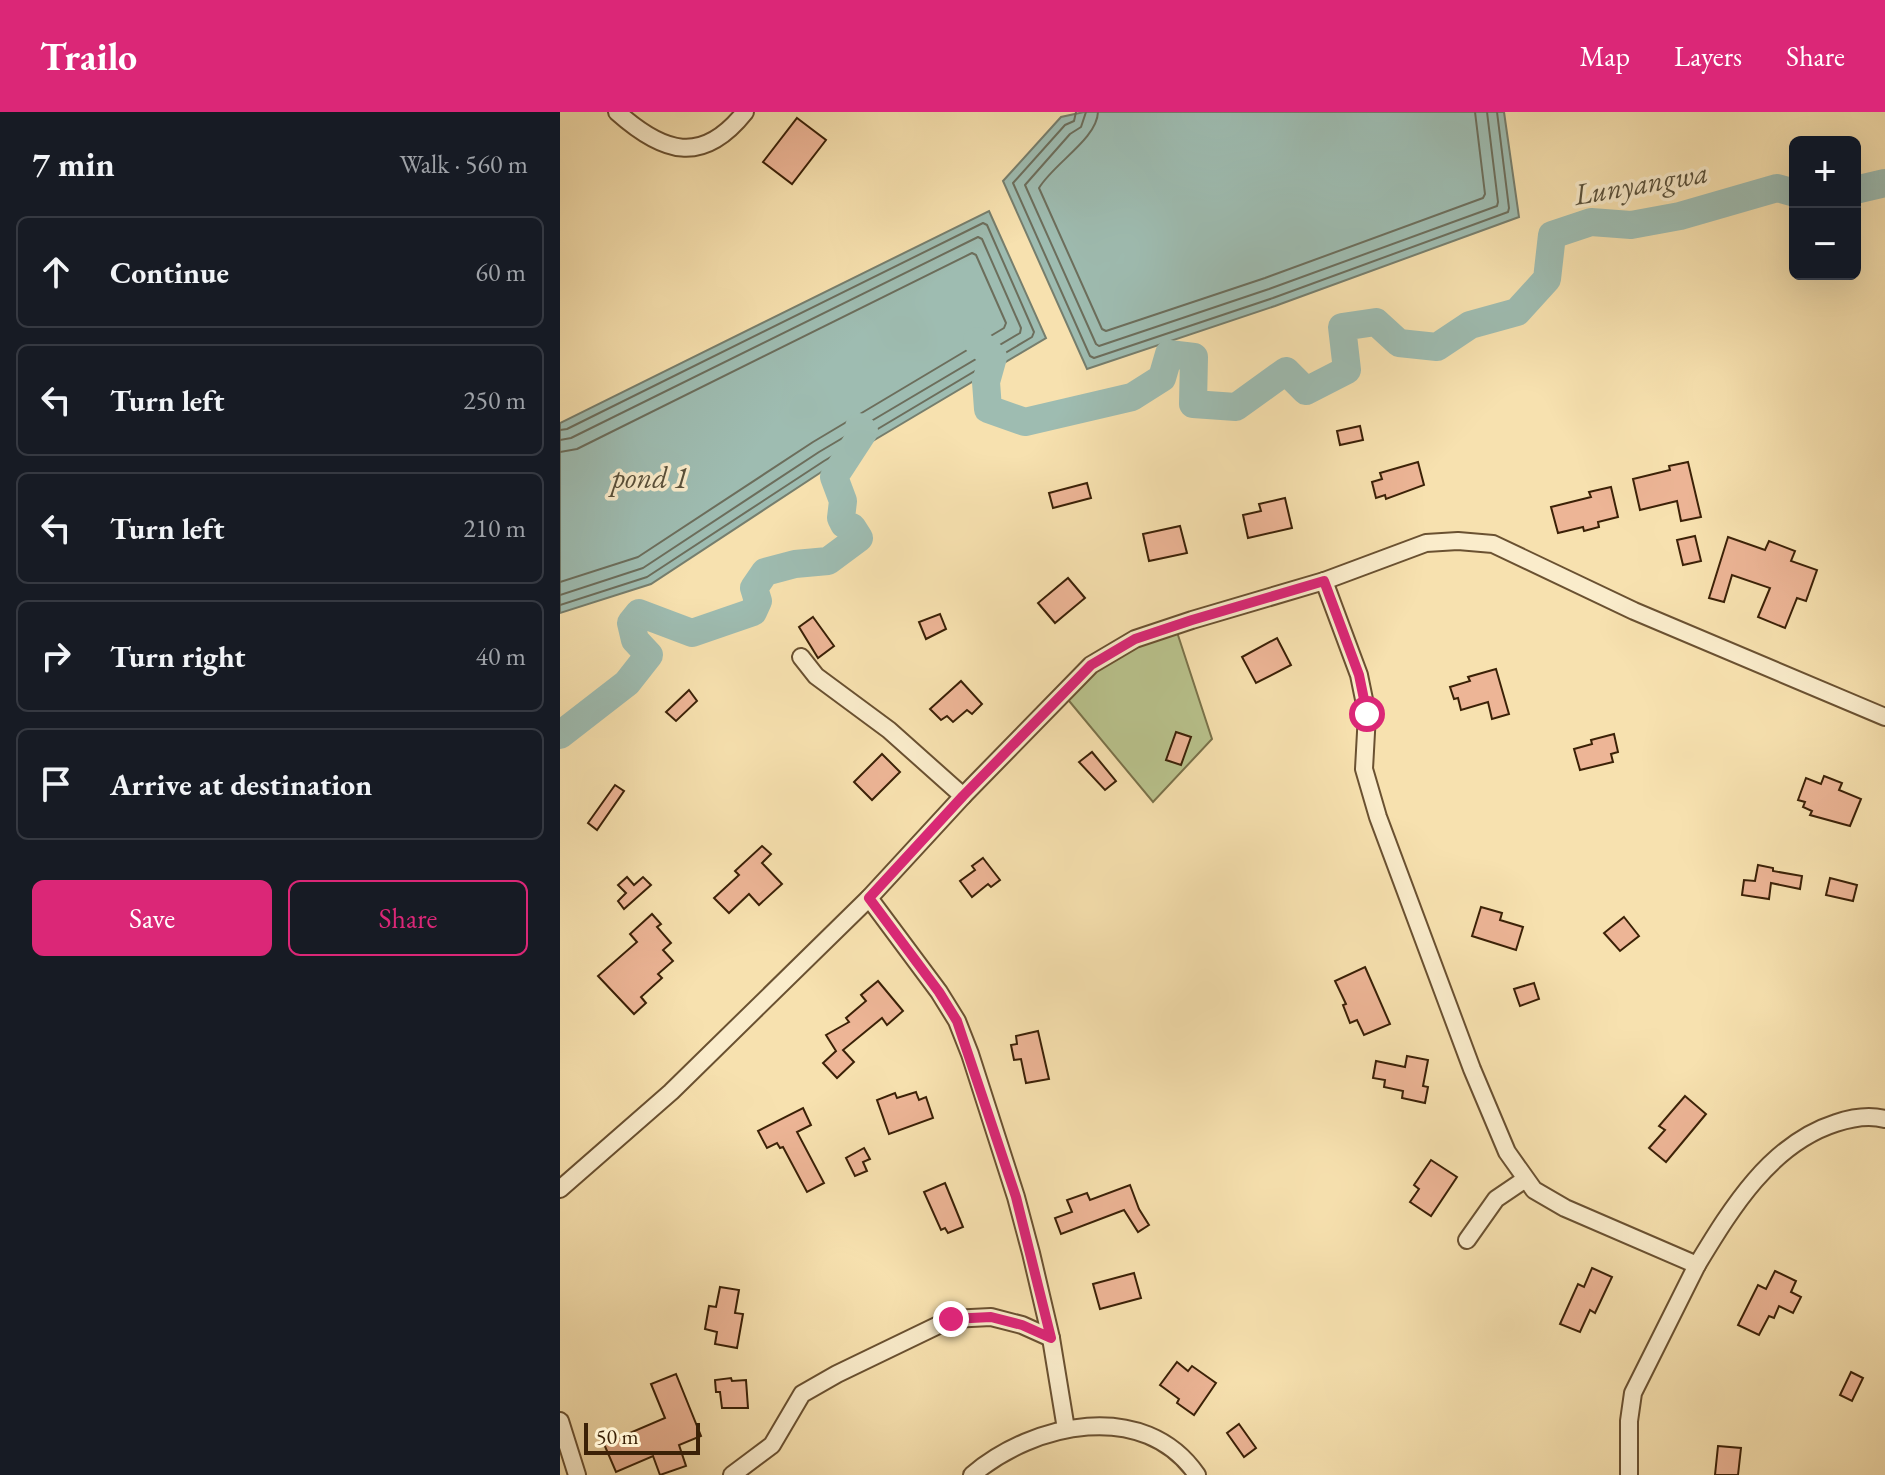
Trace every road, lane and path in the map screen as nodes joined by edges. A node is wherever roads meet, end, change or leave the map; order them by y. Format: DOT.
graph roads {
  1 [pos="617,112"];
  2 [pos="745,112"];
  3 [pos="1324,581"];
  4 [pos="801,657"];
  5 [pos="1885,717"];
  6 [pos="963,796"];
  7 [pos="869,898"];
  8 [pos="1885,1119"];
  9 [pos="1524,1180"];
  10 [pos="560,1189"];
  11 [pos="1467,1240"];
  12 [pos="1697,1265"];
  13 [pos="1051,1338"];
  14 [pos="560,1421"];
  15 [pos="1066,1429"];
  16 [pos="577,1475"];
  17 [pos="732,1475"];
  18 [pos="972,1475"];
  19 [pos="1197,1475"];
  20 [pos="1629,1475"];
  1 -- 2 [label="street"];
  3 -- 5 [label="street"];
  3 -- 6 [label="street"];
  3 -- 9 [label="street"];
  4 -- 6 [label="street"];
  6 -- 7 [label="street"];
  7 -- 10 [label="street"];
  7 -- 13 [label="street"];
  8 -- 12 [label="street"];
  9 -- 11 [label="street"];
  9 -- 12 [label="street"];
  12 -- 20 [label="street"];
  13 -- 15 [label="street"];
  13 -- 17 [label="street"];
  14 -- 16 [label="street"];
  15 -- 18 [label="street"];
  15 -- 19 [label="street"];
}
